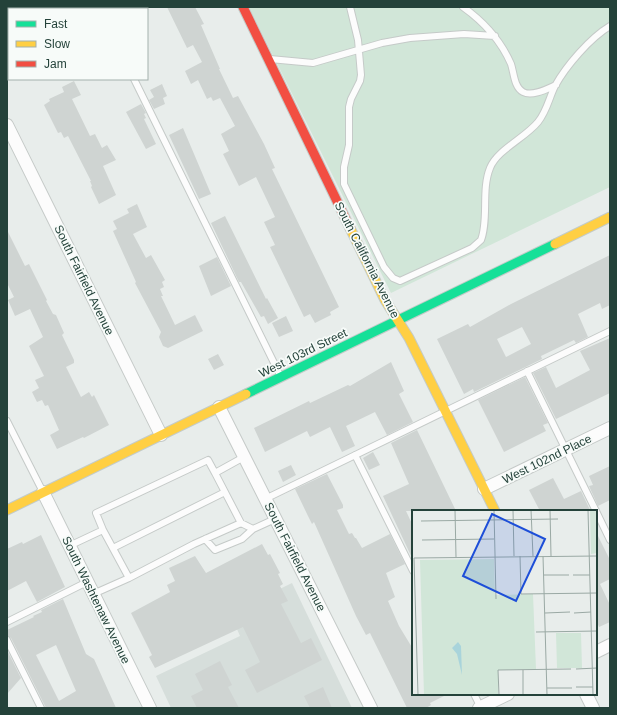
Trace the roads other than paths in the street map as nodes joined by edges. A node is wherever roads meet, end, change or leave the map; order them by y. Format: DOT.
graph roads {
  1 [pos="243,7"];
  2 [pos="350,7"];
  3 [pos="463,7"];
  4 [pos="610,26"];
  5 [pos="495,36"];
  6 [pos="359,49"];
  7 [pos="268,59"];
  8 [pos="134,80"];
  9 [pos="556,85"];
  10 [pos="7,125"];
  11 [pos="610,217"];
  12 [pos="398,320"];
  13 [pos="610,331"];
  14 [pos="527,371"];
  15 [pos="281,377"];
  16 [pos="219,407"];
  17 [pos="446,411"];
  18 [pos="7,421"];
  19 [pos="610,428"];
  20 [pos="160,435"];
  21 [pos="566,450"];
  22 [pos="355,455"];
  23 [pos="244,457"];
  24 [pos="215,473"];
  25 [pos="484,489"];
  26 [pos="43,492"];
  27 [pos="225,492"];
  28 [pos="265,499"];
  29 [pos="7,510"];
  30 [pos="494,510"];
  31 [pos="596,510"];
  32 [pos="597,513"];
  33 [pos="275,519"];
  34 [pos="241,523"];
  35 [pos="253,529"];
  36 [pos="103,530"];
  37 [pos="610,538"];
  38 [pos="205,539"];
  39 [pos="69,546"];
  40 [pos="113,548"];
  41 [pos="412,569"];
  42 [pos="129,578"];
  43 [pos="87,582"];
  44 [pos="93,594"];
  45 [pos="7,622"];
  46 [pos="7,640"];
  47 [pos="610,645"];
  48 [pos="597,652"];
  49 [pos="474,695"];
  50 [pos="506,695"];
  51 [pos="586,695"];
  52 [pos="41,708"];
  53 [pos="150,708"];
  54 [pos="371,708"];
  55 [pos="480,708"];
  56 [pos="593,708"];
  1 -- 7 [label="main road, South California Avenue"];
  2 -- 6 [label="lane"];
  3 -- 5 [label="lane"];
  4 -- 9 [label="lane"];
  5 -- 6 [label="lane"];
  5 -- 9 [label="lane"];
  6 -- 7 [label="lane"];
  6 -- 9 [label="lane"];
  7 -- 12 [label="main road, South California Avenue"];
  8 -- 15 [label="lane"];
  10 -- 20 [label="street, South Fairfield Avenue"];
  11 -- 12 [label="main road, West 103rd Street"];
  12 -- 15 [label="main road, West 103rd Street"];
  12 -- 17 [label="main road, South California Avenue"];
  13 -- 14 [label="lane"];
  14 -- 17 [label="lane"];
  14 -- 21 [label="lane"];
  15 -- 16 [label="main road, West 103rd Street"];
  16 -- 20 [label="main road, West 103rd Street"];
  16 -- 23 [label="street, South Fairfield Avenue"];
  17 -- 22 [label="lane"];
  17 -- 25 [label="main road, South California Avenue"];
  18 -- 26 [label="lane"];
  19 -- 21 [label="street, West 102nd Place"];
  20 -- 26 [label="main road, West 103rd Street"];
  21 -- 25 [label="street, West 102nd Place"];
  21 -- 31 [label="lane"];
  22 -- 28 [label="lane"];
  22 -- 41 [label="lane"];
  23 -- 24 [label="lane"];
  23 -- 28 [label="street, South Fairfield Avenue"];
  24 -- 27 [label="lane"];
  24 -- 36 [label="lane"];
  25 -- 30 [label="main road, South California Avenue"];
  26 -- 29 [label="main road, West 103rd Street"];
  26 -- 39 [label="street, South Washtenaw Avenue"];
  27 -- 34 [label="lane"];
  27 -- 40 [label="lane"];
  28 -- 33 [label="street, South Fairfield Avenue"];
  32 -- 37 [label="lane"];
  33 -- 35 [label="lane"];
  33 -- 54 [label="street, South Fairfield Avenue"];
  34 -- 35 [label="lane"];
  34 -- 38 [label="lane"];
  35 -- 38 [label="lane"];
  36 -- 39 [label="lane"];
  36 -- 40 [label="lane"];
  38 -- 42 [label="lane"];
  39 -- 43 [label="street, South Washtenaw Avenue"];
  40 -- 42 [label="lane"];
  42 -- 44 [label="lane"];
  43 -- 44 [label="street, South Washtenaw Avenue"];
  43 -- 45 [label="lane"];
  44 -- 53 [label="street, South Washtenaw Avenue"];
  46 -- 52 [label="lane"];
  47 -- 48 [label="street"];
  49 -- 55 [label="lane"];
  50 -- 55 [label="street"];
  51 -- 56 [label="street"];
}
